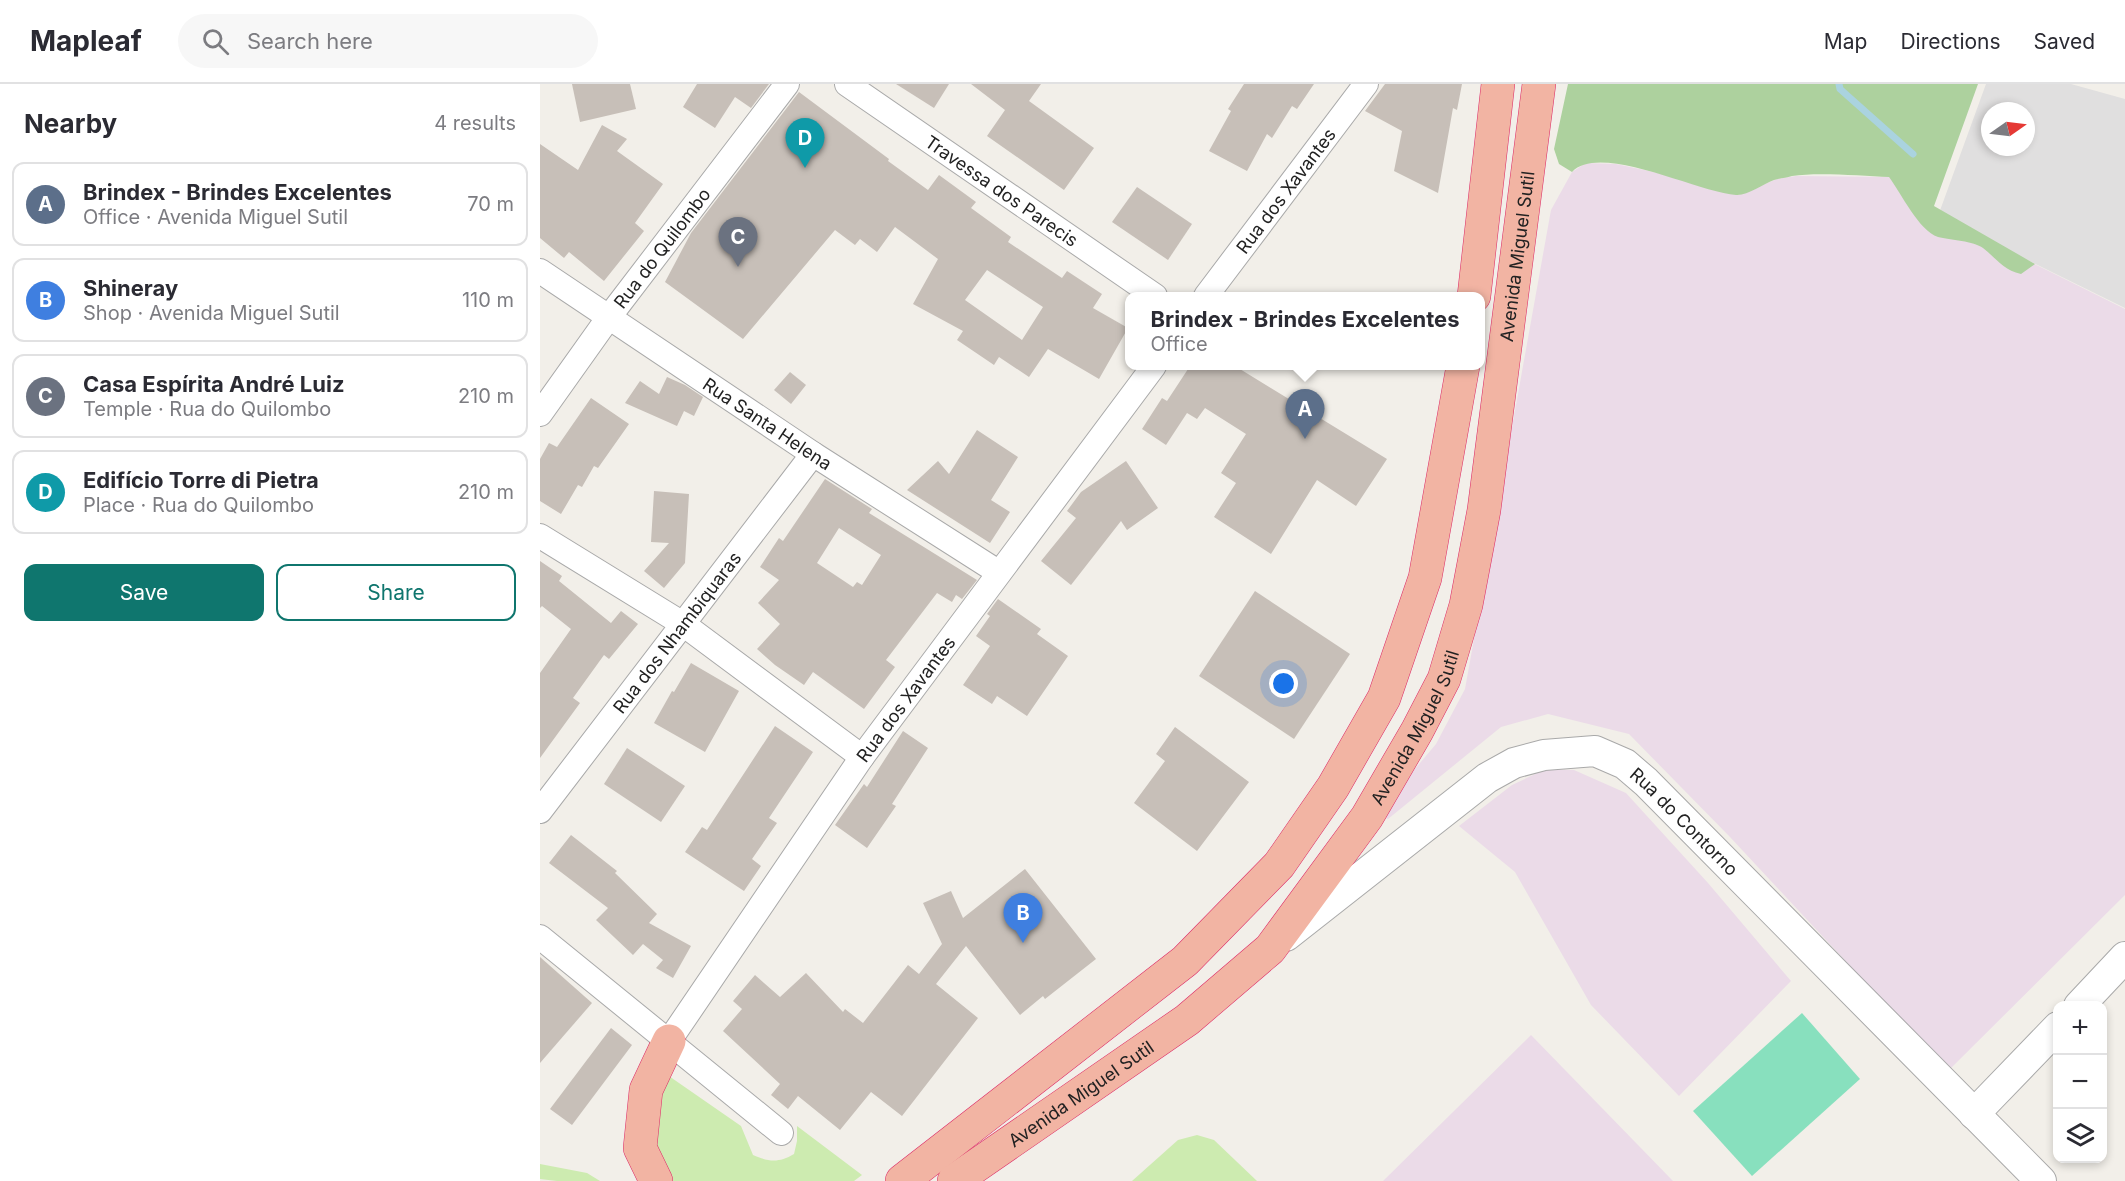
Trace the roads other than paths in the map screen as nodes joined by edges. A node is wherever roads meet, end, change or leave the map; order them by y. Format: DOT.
graph roads {
  1 [pos="787,84"];
  2 [pos="847,84"];
  3 [pos="1366,84"];
  4 [pos="1498,84"];
  5 [pos="1539,84"];
  6 [pos="540,271"];
  7 [pos="1148,292"];
  8 [pos="1210,292"];
  9 [pos="1475,292"];
  10 [pos="609,317"];
  11 [pos="1151,370"];
  12 [pos="1462,370"];
  13 [pos="540,414"];
  14 [pos="813,454"];
  15 [pos="540,536"];
  16 [pos="998,572"];
  17 [pos="682,624"];
  18 [pos="862,757"];
  19 [pos="540,811"];
  20 [pos="540,937"];
  21 [pos="1270,950"];
  22 [pos="2125,957"];
  23 [pos="2083,1001"];
  24 [pos="2053,1032"];
  25 [pos="669,1041"];
  26 [pos="1974,1114"];
  27 [pos="781,1133"];
  28 [pos="995,1152"];
  29 [pos="656,1181"];
  30 [pos="902,1181"];
  31 [pos="954,1181"];
  32 [pos="967,1181"];
  33 [pos="2041,1181"];
  1 -- 10 [label="street, Rua do Quilombo"];
  2 -- 7 [label="street, Travessa dos Parecis"];
  3 -- 8 [label="street, Rua dos Xavantes"];
  4 -- 9 [label="highway"];
  5 -- 21 [label="highway, Avenida Miguel Sutil"];
  6 -- 10 [label="street, Rua Santa Helena"];
  10 -- 13 [label="street, Rua do Quilombo"];
  10 -- 14 [label="street, Rua Santa Helena"];
  11 -- 16 [label="street, Rua dos Xavantes"];
  12 -- 30 [label="highway, Avenida Miguel Sutil"];
  14 -- 16 [label="street, Rua Santa Helena"];
  14 -- 17 [label="street, Rua dos Nhambiquaras"];
  15 -- 17 [label="street"];
  16 -- 18 [label="street, Rua dos Xavantes"];
  17 -- 18 [label="street"];
  17 -- 19 [label="street, Rua dos Nhambiquaras"];
  18 -- 25 [label="street, Rua dos Xavantes"];
  20 -- 25 [label="street"];
  21 -- 26 [label="street, Rua do Contorno"];
  21 -- 28 [label="highway, Avenida Miguel Sutil"];
  22 -- 23 [label="street"];
  24 -- 26 [label="street"];
  25 -- 27 [label="street"];
  25 -- 29 [label="highway"];
  26 -- 33 [label="street, Rua do Contorno"];
  28 -- 31 [label="highway, Avenida Miguel Sutil"];
  28 -- 32 [label="highway"];
}
